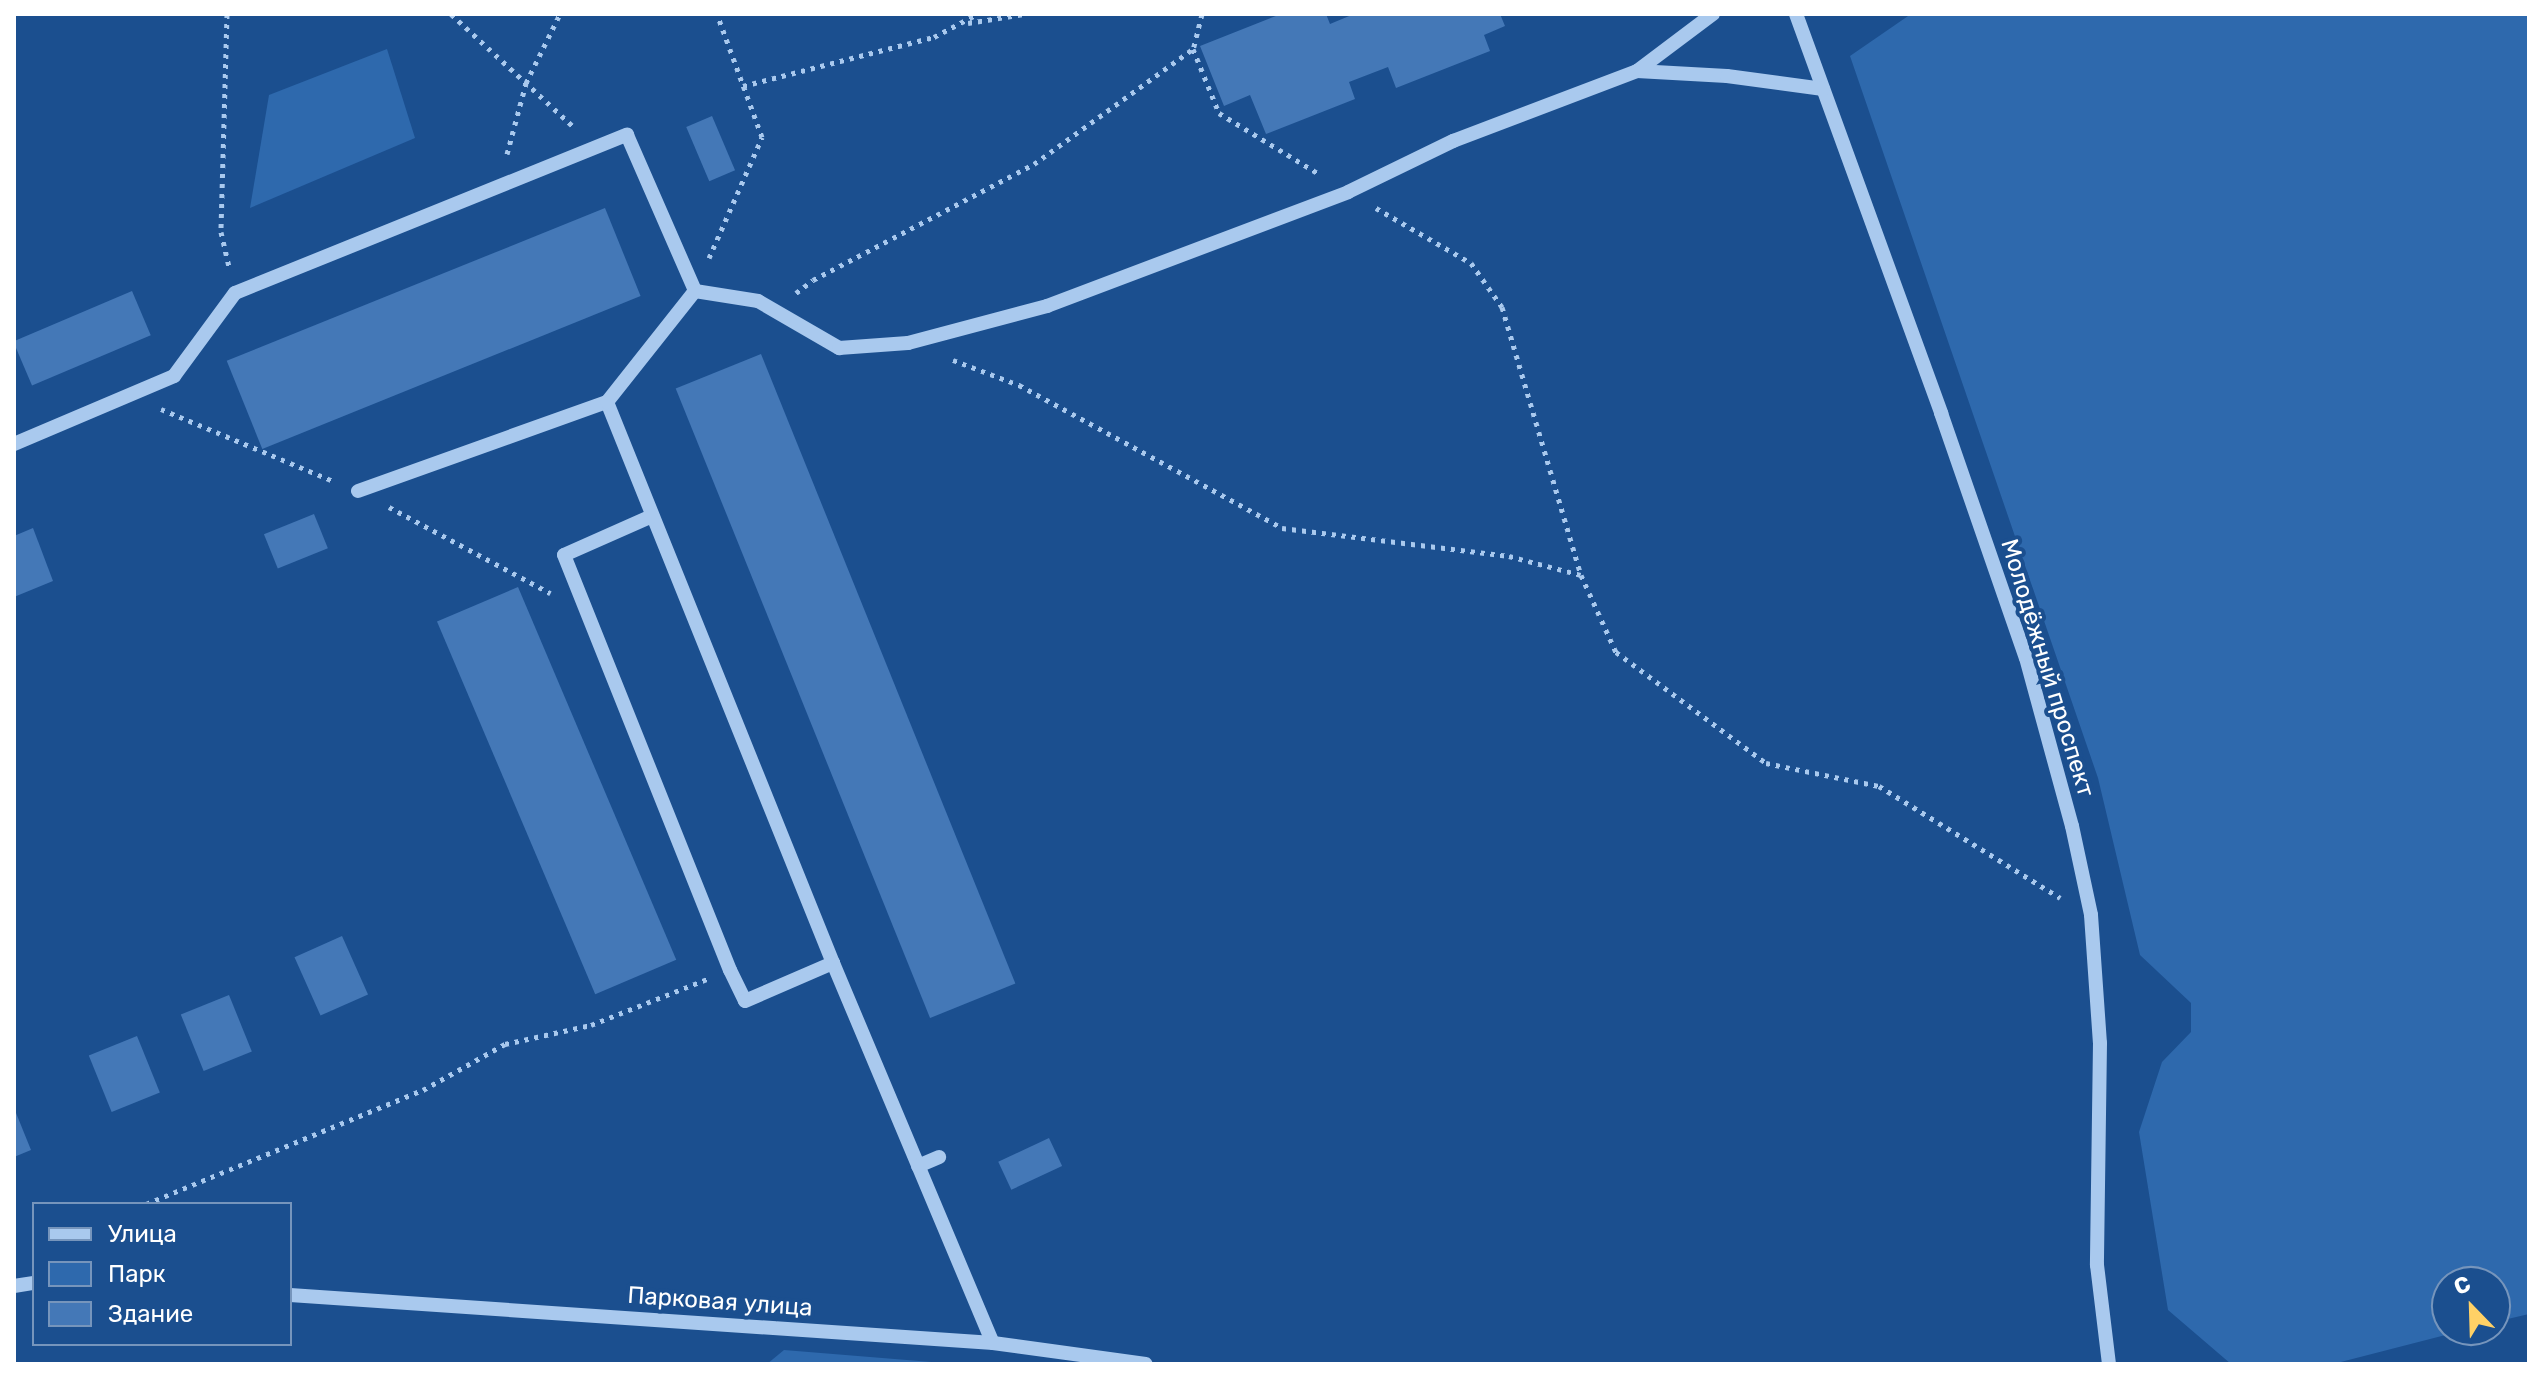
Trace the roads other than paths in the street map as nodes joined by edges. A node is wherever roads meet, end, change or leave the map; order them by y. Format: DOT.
graph roads {
  1 [pos="1713,14"];
  2 [pos="1796,14"];
  3 [pos="1637,71"];
  4 [pos="1823,89"];
  5 [pos="695,291"];
  6 [pos="607,402"];
  7 [pos="14,444"];
  8 [pos="358,491"];
  9 [pos="652,516"];
  10 [pos="833,963"];
  11 [pos="939,1157"];
  12 [pos="918,1166"];
  13 [pos="292,1295"];
  14 [pos="993,1343"];
  15 [pos="1146,1364"];
  16 [pos="2109,1364"];
  1 -- 3 [label="street"];
  2 -- 4 [label="street, Молодёжный проспект"];
  3 -- 4 [label="street"];
  3 -- 5 [label="street"];
  4 -- 16 [label="street, Молодёжный проспект"];
  5 -- 6 [label="street"];
  5 -- 7 [label="street"];
  6 -- 8 [label="street"];
  6 -- 9 [label="street"];
  9 -- 10 [label="street"];
  9 -- 10 [label="street"];
  10 -- 12 [label="street"];
  11 -- 12 [label="street"];
  12 -- 14 [label="street"];
  13 -- 14 [label="street, Парковая улица"];
  14 -- 15 [label="street, Парковая улица"];
}
